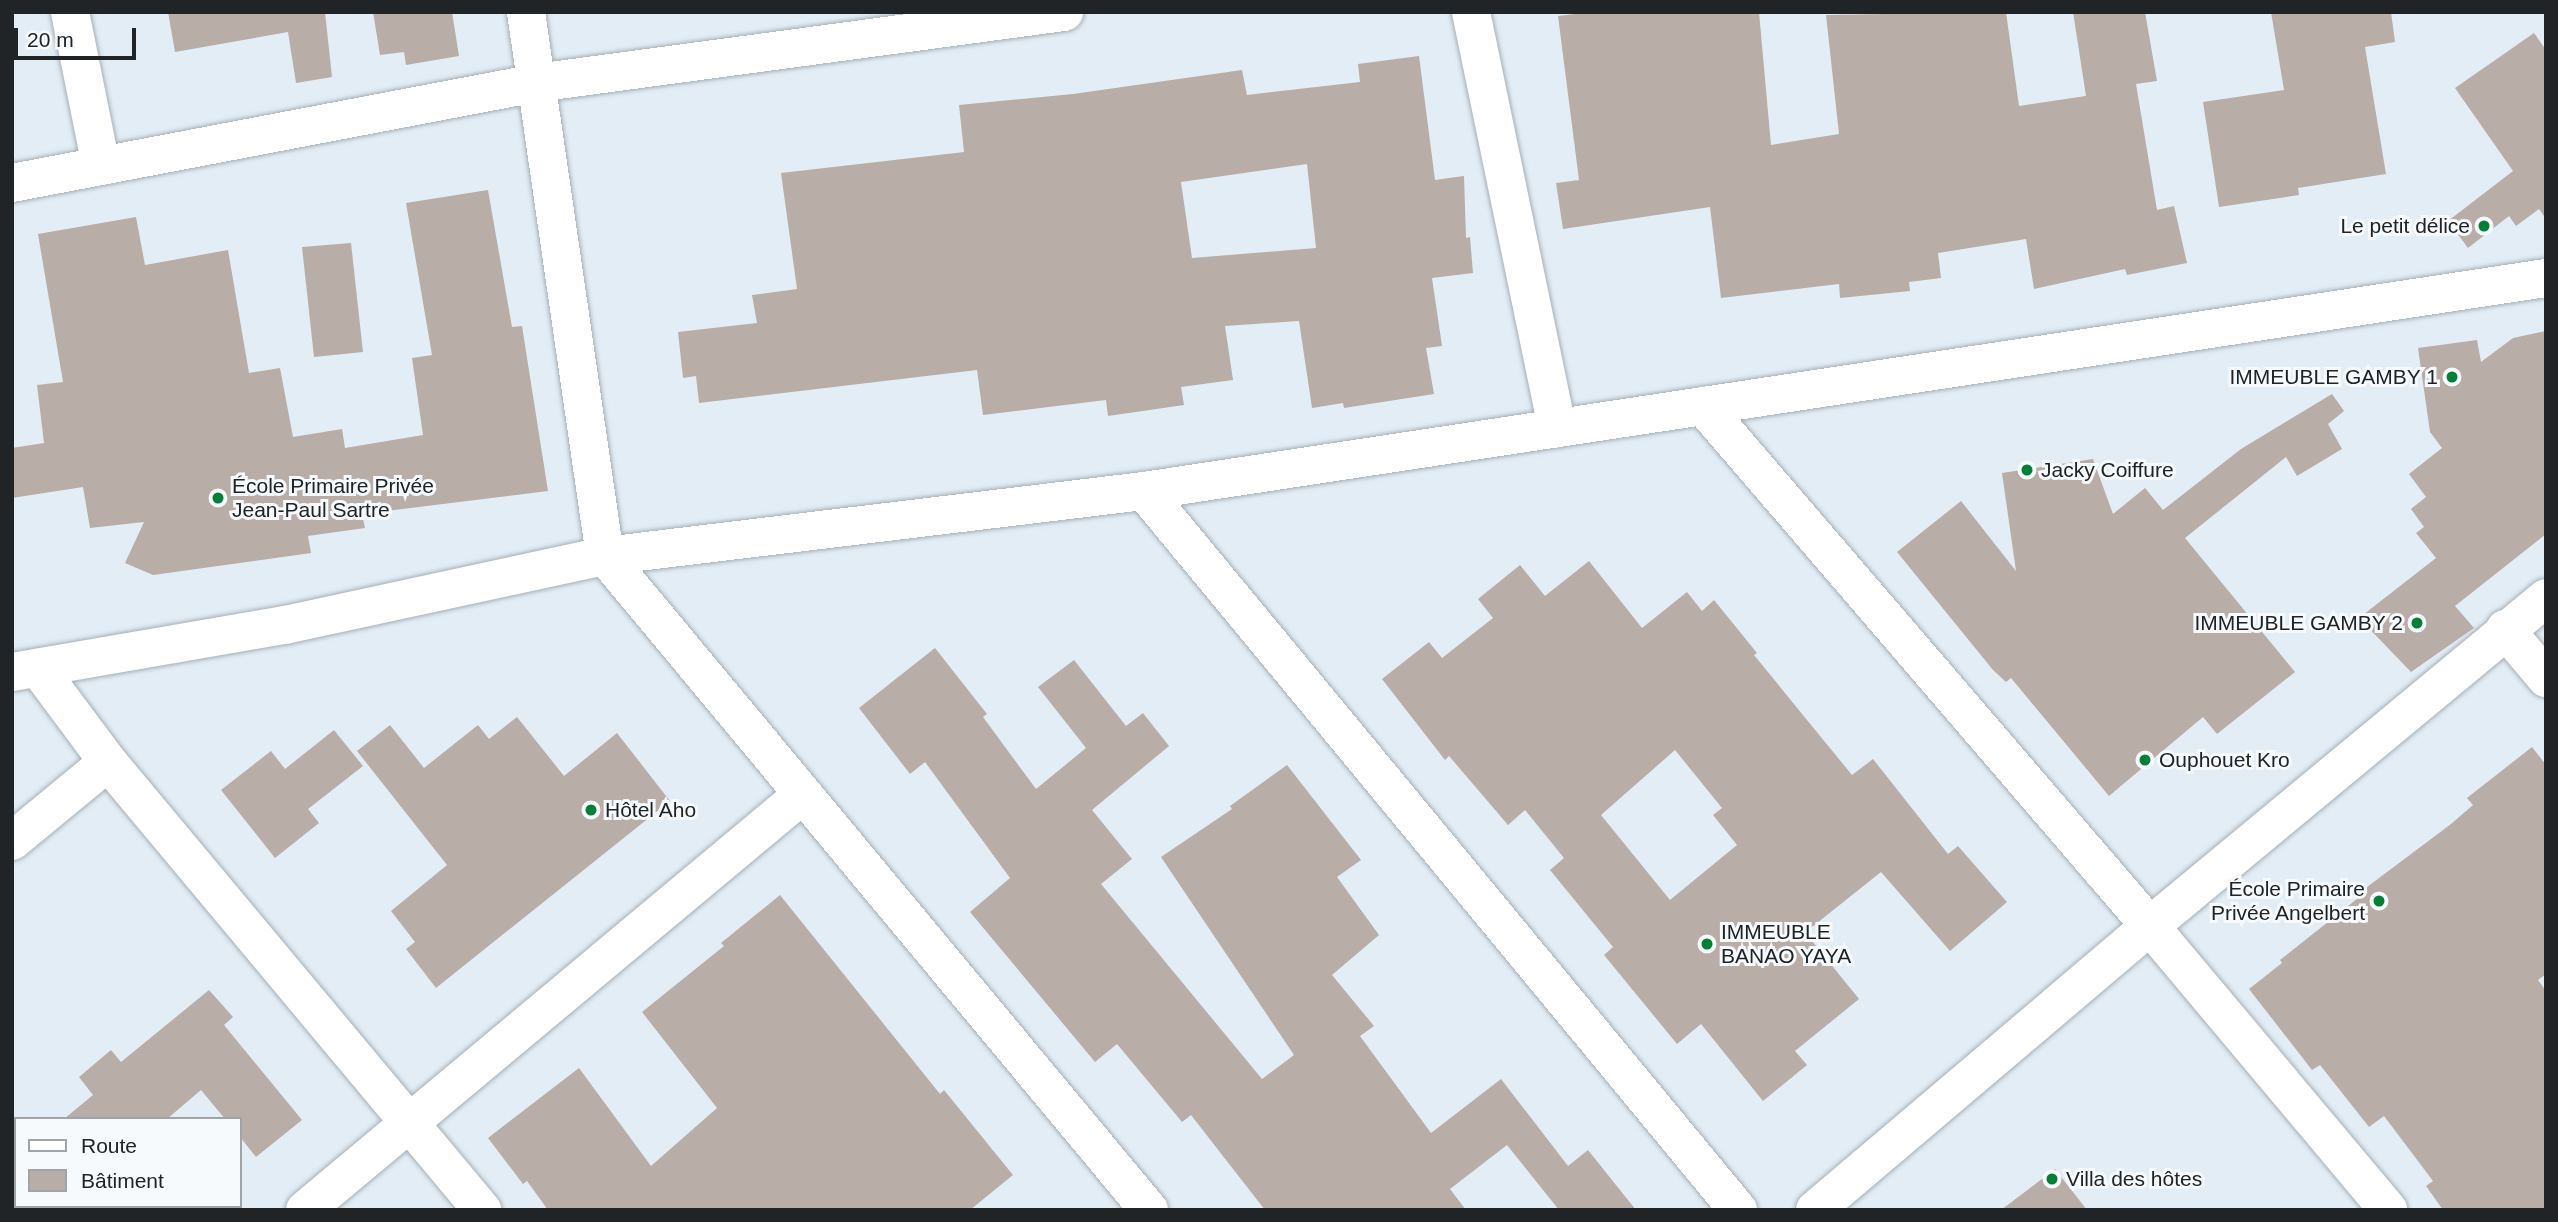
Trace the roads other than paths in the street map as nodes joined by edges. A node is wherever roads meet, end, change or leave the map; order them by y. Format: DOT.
graph roads {
  1 [pos="70,12"];
  2 [pos="526,12"];
  3 [pos="1064,12"];
  4 [pos="1471,12"];
  5 [pos="1000,17"];
  6 [pos="536,83"];
  7 [pos="101,166"];
  8 [pos="12,183"];
  9 [pos="2546,278"];
  10 [pos="1703,406"];
  11 [pos="1557,428"];
  12 [pos="1144,491"];
  13 [pos="605,556"];
  14 [pos="2546,598"];
  15 [pos="2505,629"];
  16 [pos="25,670"];
  17 [pos="2546,678"];
  18 [pos="108,762"];
  19 [pos="802,795"];
  20 [pos="12,841"];
  21 [pos="2150,926"];
  22 [pos="409,1122"];
  23 [pos="305,1210"];
  24 [pos="482,1210"];
  25 [pos="1149,1210"];
  26 [pos="1738,1210"];
  27 [pos="1815,1210"];
  28 [pos="2388,1210"];
  1 -- 7 [label="street"];
  2 -- 6 [label="street"];
  3 -- 5 [label="street"];
  4 -- 11 [label="street"];
  5 -- 6 [label="street"];
  6 -- 7 [label="street"];
  6 -- 13 [label="street"];
  7 -- 8 [label="street"];
  9 -- 10 [label="street"];
  10 -- 11 [label="street"];
  10 -- 21 [label="street"];
  11 -- 12 [label="street"];
  12 -- 13 [label="street"];
  12 -- 26 [label="street"];
  13 -- 16 [label="street"];
  13 -- 19 [label="street"];
  14 -- 15 [label="street"];
  15 -- 17 [label="street"];
  15 -- 21 [label="street"];
  16 -- 18 [label="street"];
  18 -- 20 [label="street"];
  18 -- 22 [label="street"];
  19 -- 22 [label="street"];
  19 -- 25 [label="street"];
  21 -- 27 [label="street"];
  21 -- 28 [label="street"];
  22 -- 23 [label="street"];
  22 -- 24 [label="street"];
}
